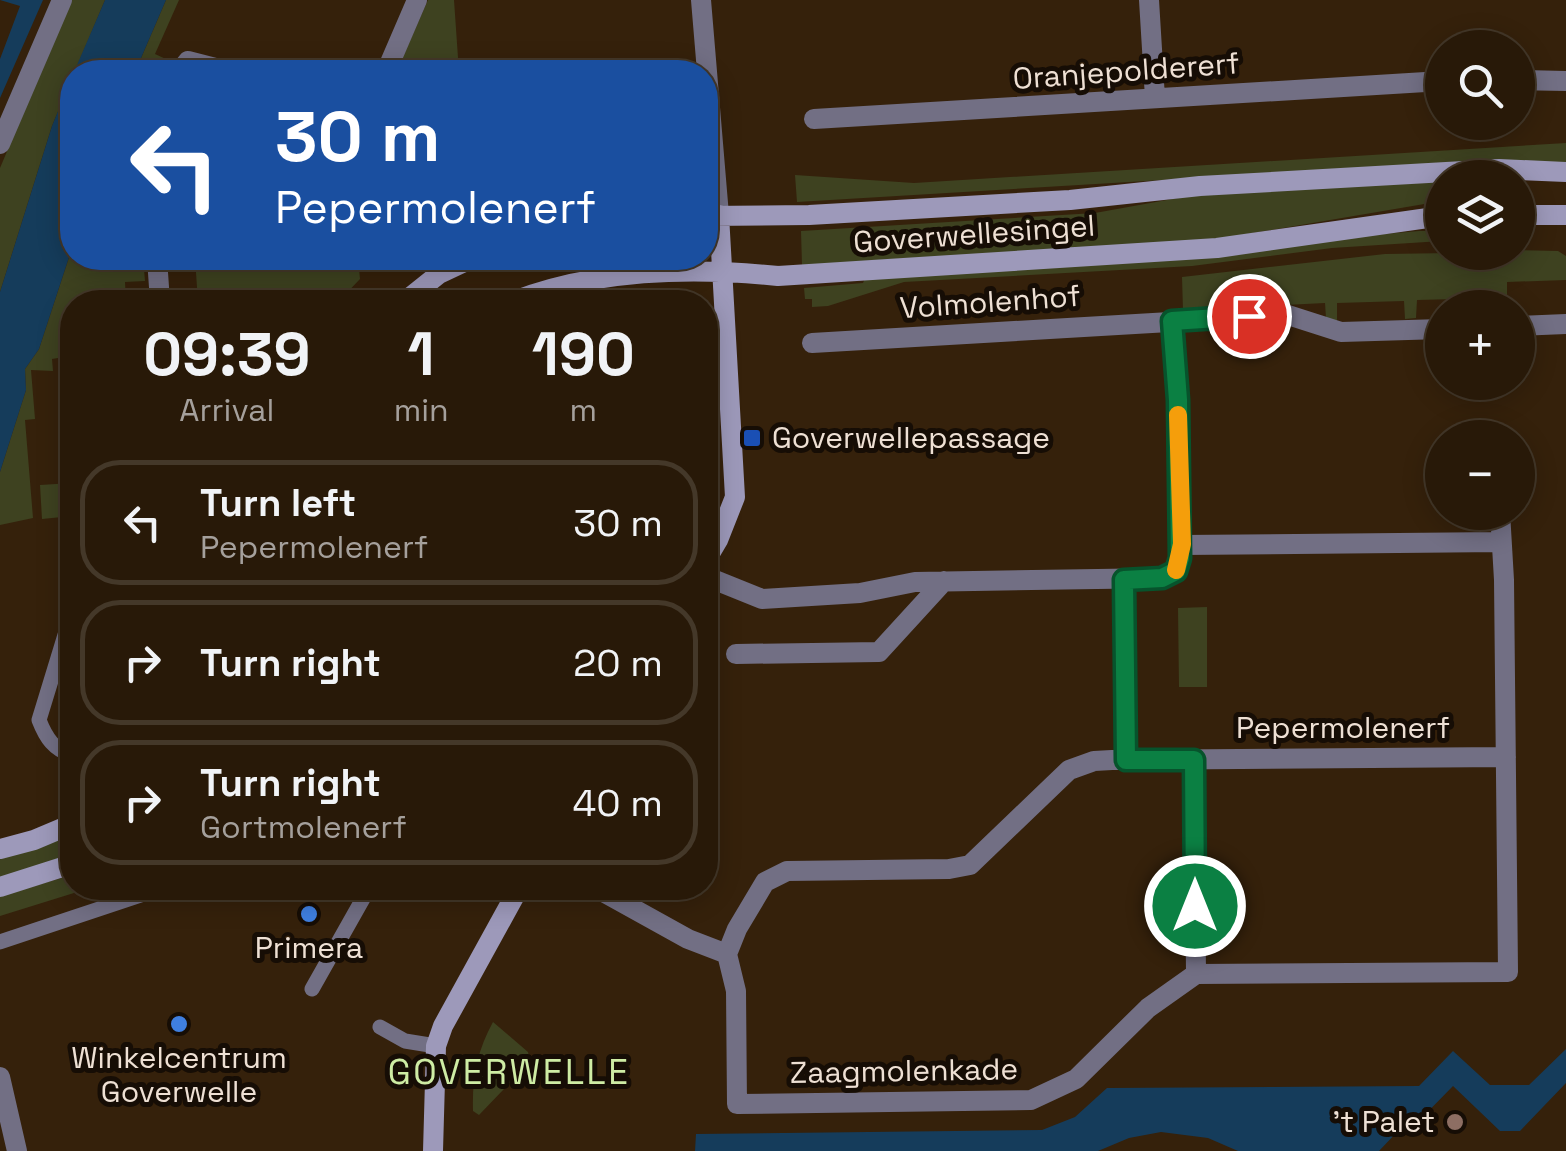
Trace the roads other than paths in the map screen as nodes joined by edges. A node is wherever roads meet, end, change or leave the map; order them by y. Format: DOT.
graph roads {
  1 [pos="62,0"];
  2 [pos="417,0"];
  3 [pos="701,0"];
  4 [pos="1149,0"];
  5 [pos="391,60"];
  6 [pos="704,60"];
  7 [pos="1535,80"];
  8 [pos="1566,81"];
  9 [pos="1425,82"];
  10 [pos="1155,98"];
  11 [pos="814,119"];
  12 [pos="0,144"];
  13 [pos="1566,172"];
  14 [pos="1535,214"];
  15 [pos="718,215"];
  16 [pos="1566,215"];
  17 [pos="1425,218"];
  18 [pos="718,245"];
  19 [pos="447,270"];
  20 [pos="723,270"];
  21 [pos="419,290"];
  22 [pos="549,290"];
  23 [pos="1172,321"];
  24 [pos="1566,324"];
  25 [pos="1535,325"];
  26 [pos="1425,330"];
  27 [pos="812,343"];
  28 [pos="1500,530"];
  29 [pos="718,534"];
  30 [pos="1500,542"];
  31 [pos="1182,544"];
  32 [pos="1124,580"];
  33 [pos="718,581"];
  34 [pos="944,581"];
  35 [pos="60,651"];
  36 [pos="736,654"];
  37 [pos="60,751"];
  38 [pos="1506,756"];
  39 [pos="1126,760"];
  40 [pos="1194,760"];
  41 [pos="60,829"];
  42 [pos="0,849"];
  43 [pos="60,868"];
  44 [pos="0,887"];
  45 [pos="126,900"];
  46 [pos="363,900"];
  47 [pos="512,900"];
  48 [pos="618,900"];
  49 [pos="0,942"];
  50 [pos="726,954"];
  51 [pos="1196,974"];
  52 [pos="312,989"];
  53 [pos="380,1027"];
  54 [pos="436,1046"];
  55 [pos="0,1077"];
  56 [pos="17,1151"];
  57 [pos="432,1151"];
  1 -- 12 [label="street"];
  2 -- 5 [label="street"];
  3 -- 6 [label="street"];
  4 -- 10 [label="street"];
  7 -- 8 [label="street"];
  9 -- 10 [label="street, Oranjepoldererf"];
  10 -- 11 [label="street, Oranjepoldererf"];
  13 -- 15 [label="main road, Goverwellesingel"];
  14 -- 16 [label="main road"];
  17 -- 20 [label="main road, Goverwellesingel"];
  18 -- 20 [label="main road"];
  19 -- 21 [label="main road"];
  20 -- 22 [label="main road, Goverwellesingel"];
  20 -- 29 [label="main road"];
  23 -- 26 [label="street, Volmolenhof"];
  23 -- 27 [label="street, Volmolenhof"];
  23 -- 31 [label="street"];
  24 -- 25 [label="street"];
  28 -- 30 [label="street"];
  30 -- 31 [label="street"];
  30 -- 38 [label="street"];
  31 -- 32 [label="street"];
  32 -- 34 [label="street"];
  32 -- 39 [label="street"];
  33 -- 34 [label="street"];
  34 -- 36 [label="street"];
  35 -- 37 [label="lane"];
  38 -- 40 [label="street, Pepermolenerf"];
  38 -- 51 [label="street"];
  39 -- 40 [label="street, Pepermolenerf"];
  39 -- 50 [label="street, Pepermolenerf"];
  40 -- 51 [label="street"];
  41 -- 42 [label="main road"];
  43 -- 44 [label="main road"];
  45 -- 49 [label="lane"];
  46 -- 52 [label="lane"];
  47 -- 54 [label="main road"];
  48 -- 50 [label="street"];
  50 -- 51 [label="street, Zaagmolenkade"];
  53 -- 54 [label="lane"];
  54 -- 57 [label="main road"];
  55 -- 56 [label="street"];
}
